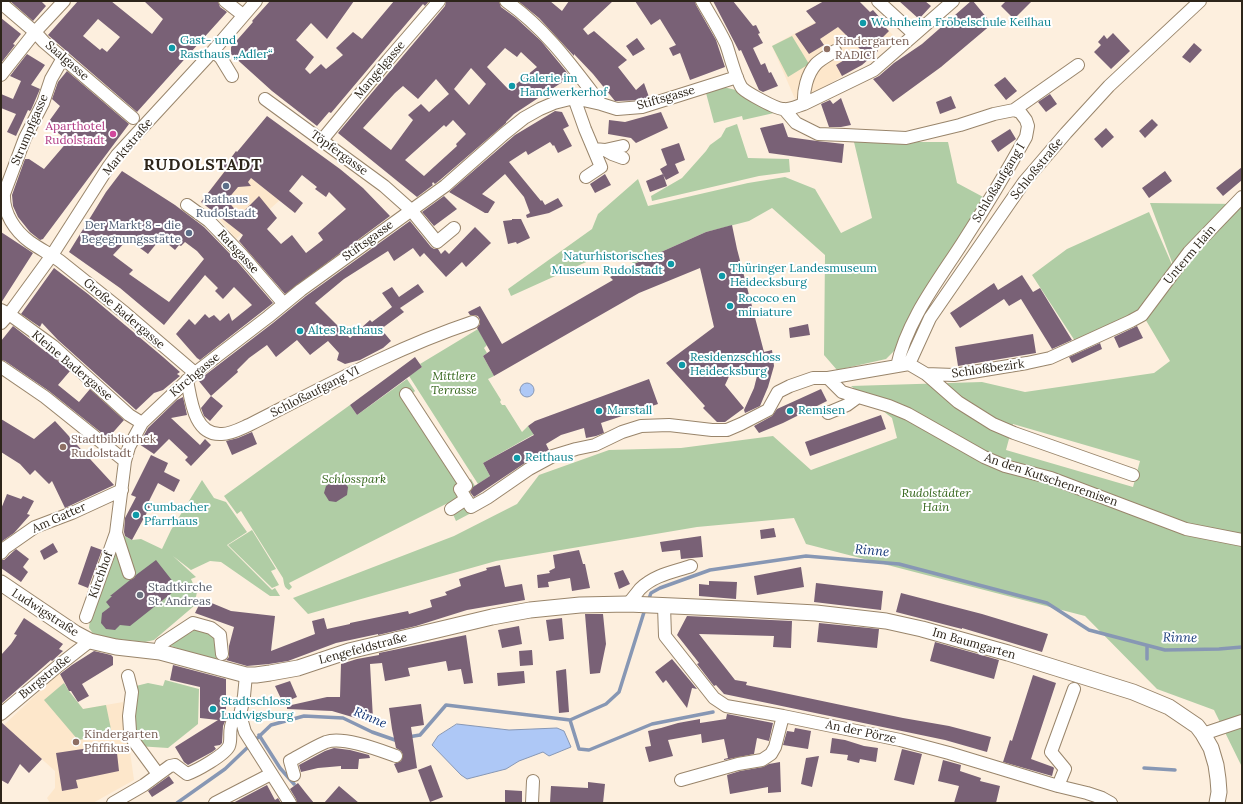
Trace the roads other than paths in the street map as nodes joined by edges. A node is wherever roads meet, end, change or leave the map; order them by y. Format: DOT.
graph roads {
  1 [pos="64,1"];
  2 [pos="225,1"];
  3 [pos="256,1"];
  4 [pos="439,1"];
  5 [pos="506,1"];
  6 [pos="702,1"];
  7 [pos="878,1"];
  8 [pos="953,1"];
  9 [pos="1200,1"];
  10 [pos="1,4"];
  11 [pos="243,15"];
  12 [pos="35,32"];
  13 [pos="914,34"];
  14 [pos="213,51"];
  15 [pos="835,51"];
  16 [pos="63,58"];
  17 [pos="1078,65"];
  18 [pos="1,75"];
  19 [pos="232,76"];
  20 [pos="738,77"];
  21 [pos="574,98"];
  22 [pos="265,99"];
  23 [pos="601,104"];
  24 [pos="804,104"];
  25 [pos="784,110"];
  26 [pos="1014,110"];
  27 [pos="133,118"];
  28 [pos="322,140"];
  29 [pos="599,150"];
  30 [pos="623,152"];
  31 [pos="586,178"];
  32 [pos="1242,198"];
  33 [pos="187,205"];
  34 [pos="411,210"];
  35 [pos="454,228"];
  36 [pos="52,255"];
  37 [pos="284,304"];
  38 [pos="5,312"];
  39 [pos="1142,315"];
  40 [pos="473,322"];
  41 [pos="1,324"];
  42 [pos="909,364"];
  43 [pos="897,366"];
  44 [pos="1,367"];
  45 [pos="926,374"];
  46 [pos="191,376"];
  47 [pos="828,378"];
  48 [pos="406,394"];
  49 [pos="858,397"];
  50 [pos="828,413"];
  51 [pos="142,423"];
  52 [pos="125,461"];
  53 [pos="1133,475"];
  54 [pos="122,490"];
  55 [pos="466,499"];
  56 [pos="451,509"];
  57 [pos="116,533"];
  58 [pos="1242,540"];
  59 [pos="1,554"];
  60 [pos="691,566"];
  61 [pos="128,573"];
  62 [pos="1,583"];
  63 [pos="634,604"];
  64 [pos="660,606"];
  65 [pos="86,617"];
  66 [pos="90,641"];
  67 [pos="160,652"];
  68 [pos="222,654"];
  69 [pos="246,674"];
  70 [pos="128,676"];
  71 [pos="1074,689"];
  72 [pos="1,714"];
  73 [pos="240,715"];
  74 [pos="783,716"];
  75 [pos="1242,721"];
  76 [pos="1203,734"];
  77 [pos="396,756"];
  78 [pos="158,774"];
  79 [pos="271,774"];
  80 [pos="294,775"];
  81 [pos="681,780"];
  82 [pos="533,781"];
  83 [pos="1058,786"];
  84 [pos="113,803"];
  85 [pos="215,803"];
  86 [pos="290,803"];
  87 [pos="532,803"];
  88 [pos="1111,803"];
  89 [pos="1217,803"];
  1 -- 12 [label="street"];
  2 -- 11 [label="street"];
  3 -- 11 [label="street, Marktstraße"];
  4 -- 28 [label="street, Mangelgasse"];
  5 -- 23 [label="street"];
  6 -- 20 [label="street"];
  7 -- 13 [label="street"];
  8 -- 13 [label="street"];
  9 -- 42 [label="street, Schloßstraße"];
  10 -- 12 [label="street, Saalgasse"];
  11 -- 14 [label="street, Marktstraße"];
  12 -- 16 [label="street, Saalgasse"];
  12 -- 18 [label="street"];
  13 -- 24 [label="street"];
  14 -- 19 [label="street"];
  14 -- 36 [label="street, Marktstraße"];
  15 -- 24 [label="street"];
  16 -- 27 [label="street, Saalgasse"];
  16 -- 36 [label="street, Strumpfgasse"];
  17 -- 26 [label="street"];
  20 -- 23 [label="street, Stiftsgasse"];
  20 -- 25 [label="street"];
  21 -- 23 [label="street, Stiftsgasse"];
  21 -- 29 [label="street"];
  21 -- 34 [label="street, Stiftsgasse"];
  22 -- 28 [label="street, Töpfergasse"];
  24 -- 25 [label="street"];
  25 -- 26 [label="street"];
  26 -- 43 [label="street, Schloßaufgang I"];
  28 -- 34 [label="street, Töpfergasse"];
  29 -- 30 [label="street"];
  29 -- 31 [label="street"];
  32 -- 39 [label="street, Unterm Hain"];
  33 -- 37 [label="street, Ratsgasse"];
  34 -- 35 [label="street, Töpfergasse"];
  34 -- 37 [label="street, Stiftsgasse"];
  36 -- 38 [label="street, Marktstraße"];
  36 -- 46 [label="street, Große Badergasse"];
  37 -- 46 [label="street, Kirchgasse"];
  38 -- 41 [label="street, Marktstraße"];
  38 -- 51 [label="street, Kleine Badergasse"];
  39 -- 45 [label="street, Schloßbezirk"];
  40 -- 46 [label="street, Schloßaufgang VI"];
  42 -- 43 [label="street"];
  42 -- 45 [label="street, Schloßbezirk"];
  43 -- 47 [label="street"];
  44 -- 52 [label="street"];
  45 -- 53 [label="street"];
  46 -- 51 [label="street, Kirchgasse"];
  47 -- 49 [label="street, An den Kutschenremisen"];
  47 -- 55 [label="street"];
  48 -- 55 [label="street"];
  49 -- 50 [label="street"];
  49 -- 58 [label="street, An den Kutschenremisen"];
  51 -- 52 [label="street, Kirchgasse"];
  52 -- 54 [label="street, Kirchgasse"];
  54 -- 57 [label="street, Kirchgasse"];
  54 -- 59 [label="street, Am Gatter"];
  55 -- 56 [label="street"];
  57 -- 61 [label="street"];
  57 -- 65 [label="street, Kirchhof"];
  60 -- 63 [label="street"];
  62 -- 66 [label="main road, Ludwigstraße"];
  63 -- 64 [label="main road, Lengefeldstraße"];
  63 -- 69 [label="main road, Lengefeldstraße"];
  64 -- 74 [label="street, An der Pörze"];
  64 -- 76 [label="main road, Im Baumgarten"];
  66 -- 67 [label="main road, Lengefeldstraße"];
  66 -- 72 [label="street, Burgstraße"];
  67 -- 68 [label="street"];
  67 -- 69 [label="main road, Lengefeldstraße"];
  69 -- 73 [label="street"];
  70 -- 78 [label="street"];
  71 -- 83 [label="street"];
  73 -- 78 [label="street"];
  73 -- 79 [label="street"];
  74 -- 81 [label="street"];
  74 -- 83 [label="street, An der Pörze"];
  75 -- 76 [label="street"];
  76 -- 89 [label="main road, Im Baumgarten"];
  77 -- 80 [label="street"];
  78 -- 84 [label="street"];
  79 -- 85 [label="street"];
  79 -- 86 [label="street"];
  82 -- 87 [label="street"];
  83 -- 88 [label="street, An der Pörze"];
}
